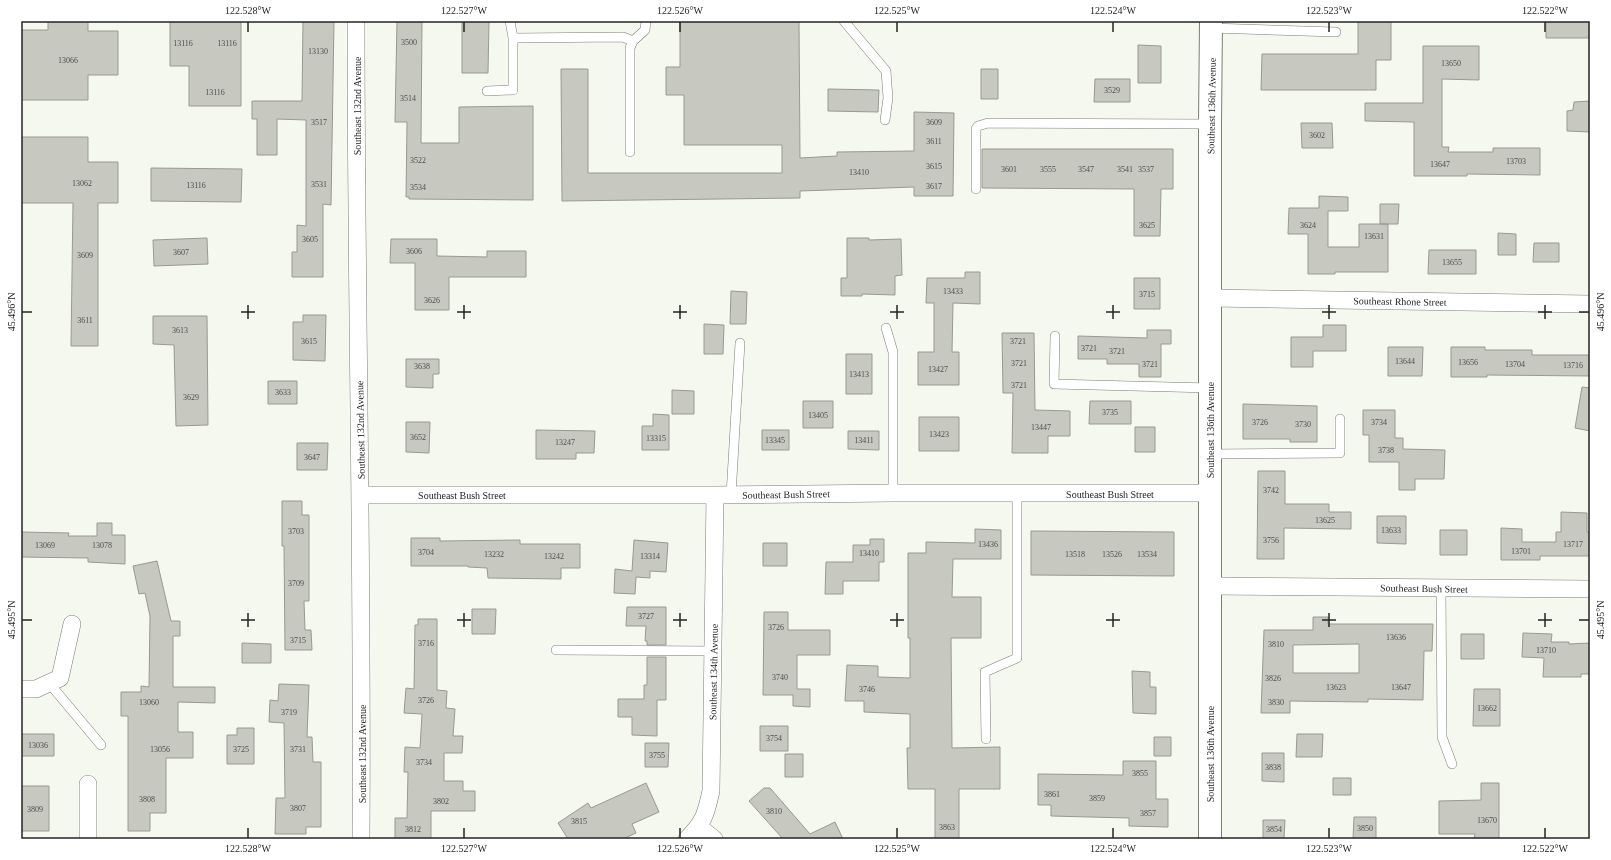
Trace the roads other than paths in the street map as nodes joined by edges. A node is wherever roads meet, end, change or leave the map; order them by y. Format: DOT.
graph roads {
  1 [pos="356,21"];
  2 [pos="510,21"];
  3 [pos="646,21"];
  4 [pos="844,21"];
  5 [pos="1211,25"];
  6 [pos="1336,32"];
  7 [pos="513,38"];
  8 [pos="633,41"];
  9 [pos="488,91"];
  10 [pos="885,120"];
  11 [pos="1210,124"];
  12 [pos="630,152"];
  13 [pos="976,189"];
  14 [pos="1210,298"];
  15 [pos="1590,304"];
  16 [pos="886,328"];
  17 [pos="1056,336"];
  18 [pos="740,343"];
  19 [pos="1210,388"];
  20 [pos="1340,419"];
  21 [pos="1210,454"];
  22 [pos="893,493"];
  23 [pos="1210,493"];
  24 [pos="1017,494"];
  25 [pos="361,495"];
  26 [pos="723,495"];
  27 [pos="1210,586"];
  28 [pos="1441,588"];
  29 [pos="1590,589"];
  30 [pos="72,624"];
  31 [pos="556,650"];
  32 [pos="713,651"];
  33 [pos="49,683"];
  34 [pos="21,689"];
  35 [pos="986,739"];
  36 [pos="101,745"];
  37 [pos="1452,764"];
  38 [pos="88,784"];
  39 [pos="699,827"];
  40 [pos="88,839"];
  41 [pos="361,839"];
  42 [pos="687,839"];
  43 [pos="714,839"];
  44 [pos="1210,839"];
  1 -- 25 [label="street, Southeast 132nd Avenue"];
  2 -- 7 [label="lane"];
  3 -- 8 [label="lane"];
  4 -- 10 [label="lane"];
  5 -- 6 [label="lane"];
  5 -- 11 [label="street, Southeast 136th Avenue"];
  7 -- 8 [label="lane"];
  7 -- 9 [label="lane"];
  8 -- 12 [label="lane"];
  11 -- 13 [label="lane"];
  11 -- 14 [label="street, Southeast 136th Avenue"];
  14 -- 15 [label="street, Southeast Rhone Street"];
  14 -- 19 [label="street, Southeast 136th Avenue"];
  16 -- 22 [label="lane"];
  17 -- 19 [label="lane"];
  18 -- 26 [label="lane"];
  19 -- 21 [label="street, Southeast 136th Avenue"];
  20 -- 21 [label="lane"];
  21 -- 23 [label="street, Southeast 136th Avenue"];
  22 -- 24 [label="street, Southeast Bush Street"];
  22 -- 26 [label="street, Southeast Bush Street"];
  23 -- 24 [label="street, Southeast Bush Street"];
  23 -- 27 [label="street, Southeast 136th Avenue"];
  24 -- 35 [label="lane"];
  25 -- 26 [label="street, Southeast Bush Street"];
  25 -- 41 [label="street, Southeast 132nd Avenue"];
  26 -- 32 [label="street, Southeast 134th Avenue"];
  27 -- 28 [label="street, Southeast Bush Street"];
  27 -- 44 [label="street, Southeast 136th Avenue"];
  28 -- 29 [label="street, Southeast Bush Street"];
  28 -- 37 [label="lane"];
  30 -- 33 [label="street"];
  31 -- 32 [label="lane"];
  32 -- 39 [label="street, Southeast 134th Avenue"];
  33 -- 34 [label="street"];
  33 -- 36 [label="lane"];
  38 -- 40 [label="street"];
  39 -- 42 [label="street"];
  39 -- 43 [label="street"];
}
